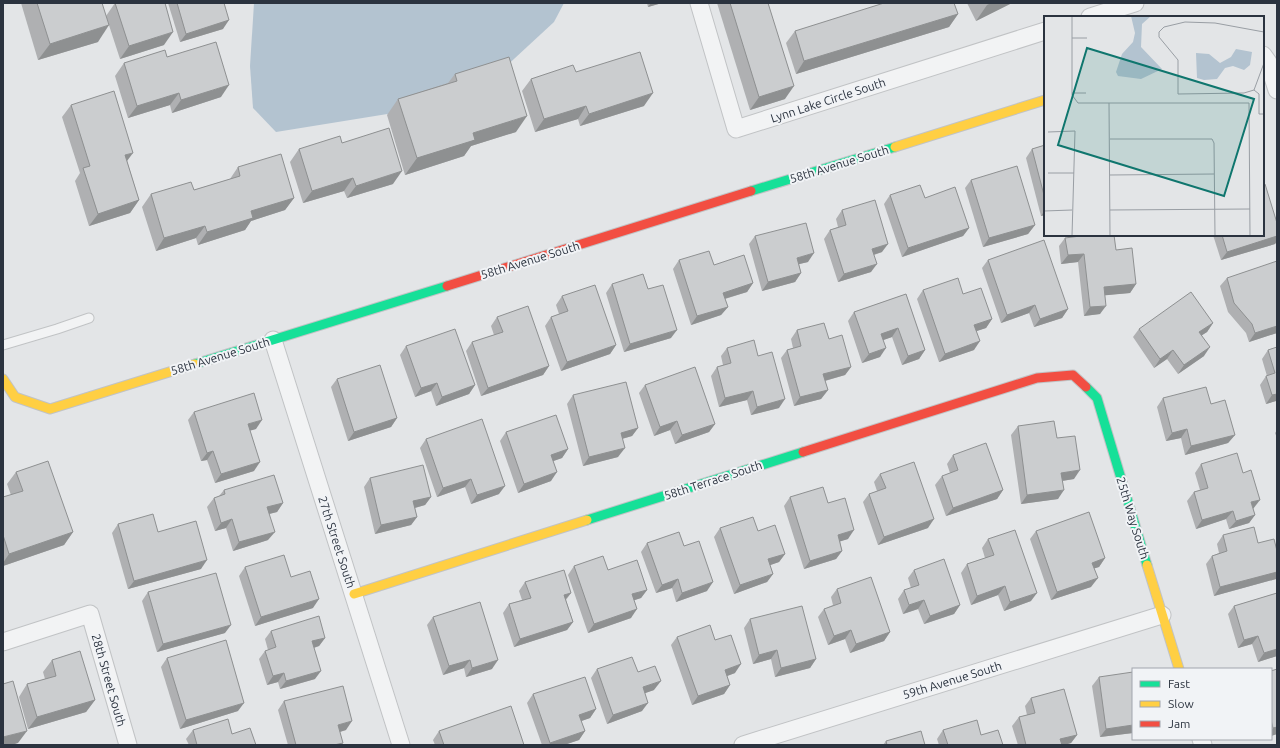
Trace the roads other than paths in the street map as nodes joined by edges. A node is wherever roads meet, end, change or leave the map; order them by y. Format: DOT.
graph roads {
  1 [pos="699,3"];
  2 [pos="1135,3"];
  3 [pos="1093,16"];
  4 [pos="1044,31"];
  5 [pos="1264,56"];
  6 [pos="1277,90"];
  7 [pos="1044,100"];
  8 [pos="89,318"];
  9 [pos="272,340"];
  10 [pos="3,345"];
  11 [pos="1074,375"];
  12 [pos="3,379"];
  13 [pos="354,594"];
  14 [pos="1162,615"];
  15 [pos="3,642"];
  16 [pos="1179,668"];
  17 [pos="128,745"];
  18 [pos="401,745"];
  19 [pos="743,745"];
  1 -- 4 [label="street, Lynn Lake Circle South"];
  2 -- 3 [label="street"];
  5 -- 6 [label="street"];
  7 -- 9 [label="street, 58th Avenue South"];
  8 -- 10 [label="lane"];
  9 -- 12 [label="street, 58th Avenue South"];
  9 -- 13 [label="street, 27th Street South"];
  11 -- 13 [label="street, 58th Terrace South"];
  11 -- 14 [label="street, 25th Way South"];
  13 -- 18 [label="street, 27th Street South"];
  14 -- 16 [label="street, 25th Way South"];
  14 -- 19 [label="street, 59th Avenue South"];
  15 -- 17 [label="street, 28th Street South"];
}
